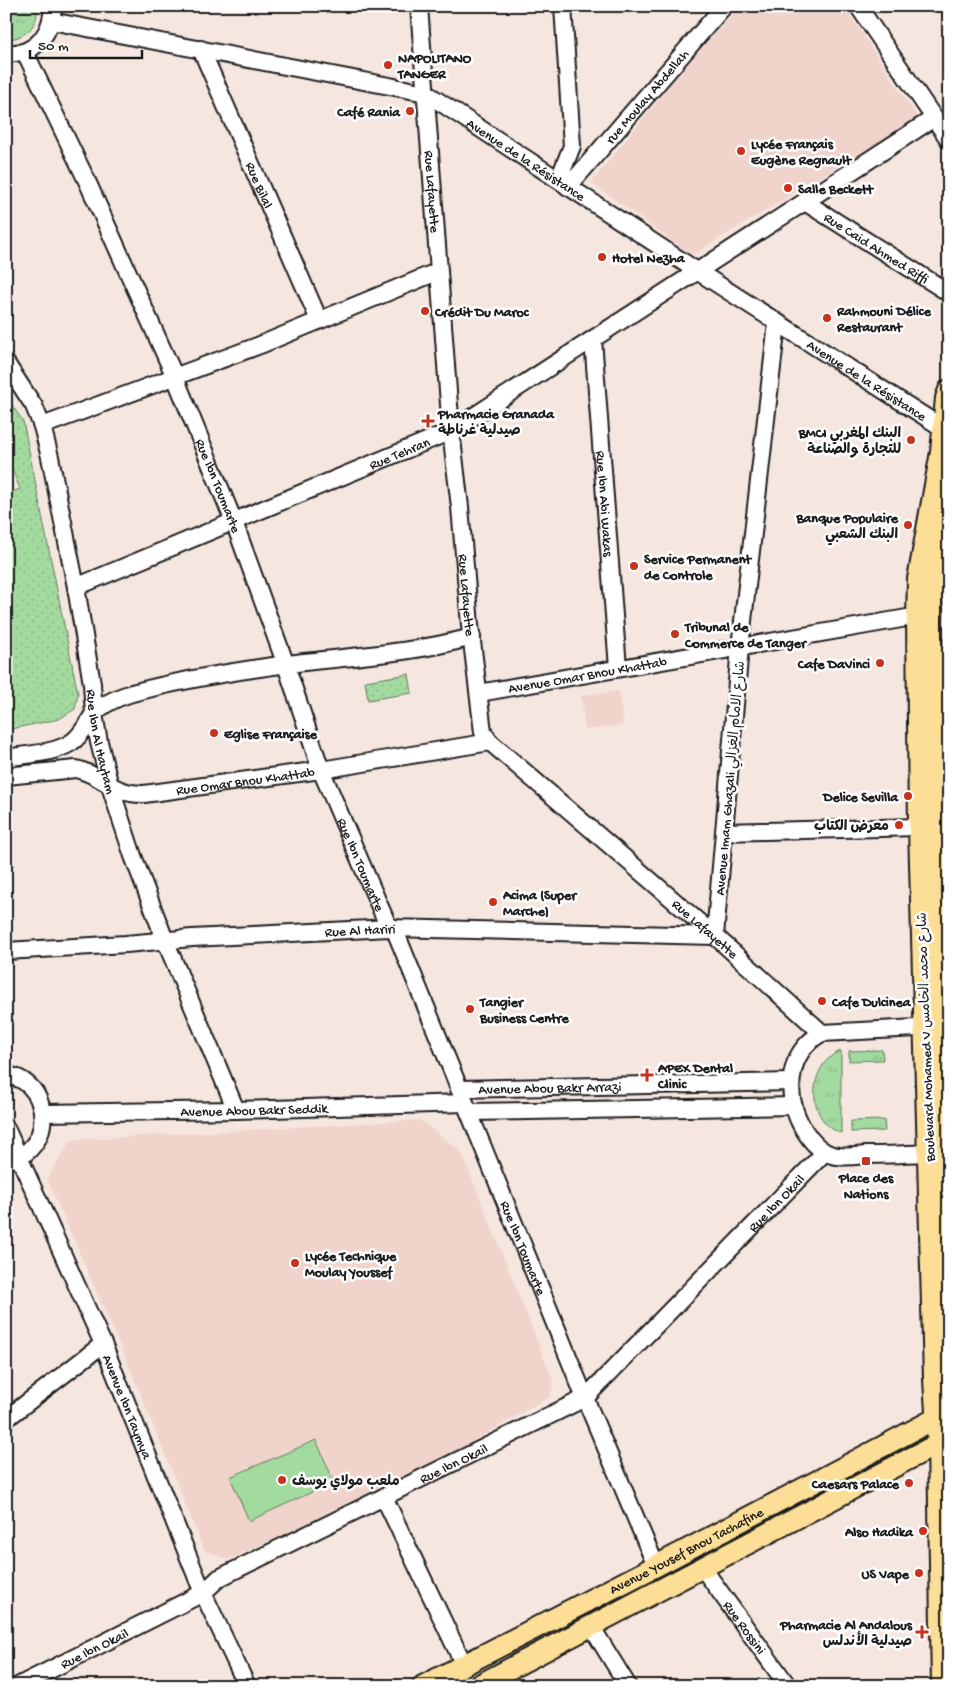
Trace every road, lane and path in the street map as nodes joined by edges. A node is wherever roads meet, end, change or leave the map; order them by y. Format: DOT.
graph roads {
  1 [pos="419,6"];
  2 [pos="563,6"];
  3 [pos="724,6"];
  4 [pos="861,8"];
  5 [pos="52,14"];
  6 [pos="201,49"];
  7 [pos="24,52"];
  8 [pos="6,54"];
  9 [pos="426,93"];
  10 [pos="934,118"];
  11 [pos="949,140"];
  12 [pos="564,183"];
  13 [pos="804,202"];
  14 [pos="439,271"];
  15 [pos="697,271"];
  16 [pos="949,293"];
  17 [pos="320,320"];
  18 [pos="777,323"];
  19 [pos="593,339"];
  20 [pos="6,363"];
  21 [pos="175,377"];
  22 [pos="949,390"];
  23 [pos="42,426"];
  24 [pos="451,431"];
  25 [pos="946,431"];
  26 [pos="949,482"];
  27 [pos="234,522"];
  28 [pos="76,587"];
  29 [pos="925,616"];
  30 [pos="472,638"];
  31 [pos="740,647"];
  32 [pos="286,665"];
  33 [pos="618,668"];
  34 [pos="479,692"];
  35 [pos="94,714"];
  36 [pos="490,742"];
  37 [pos="6,758"];
  38 [pos="321,770"];
  39 [pos="6,776"];
  40 [pos="110,786"];
  41 [pos="934,821"];
  42 [pos="724,832"];
  43 [pos="391,928"];
  44 [pos="715,936"];
  45 [pos="166,940"];
  46 [pos="6,951"];
  47 [pos="932,1027"];
  48 [pos="822,1033"];
  49 [pos="6,1075"];
  50 [pos="791,1082"];
  51 [pos="464,1101"];
  52 [pos="794,1106"];
  53 [pos="236,1110"];
  54 [pos="43,1113"];
  55 [pos="6,1128"];
  56 [pos="825,1152"];
  57 [pos="928,1153"];
  58 [pos="12,1159"];
  59 [pos="103,1344"];
  60 [pos="949,1384"];
  61 [pos="585,1398"];
  62 [pos="942,1415"];
  63 [pos="6,1419"];
  64 [pos="944,1441"];
  65 [pos="384,1498"];
  66 [pos="656,1566"];
  67 [pos="702,1567"];
  68 [pos="203,1593"];
  69 [pos="591,1626"];
  70 [pos="464,1665"];
  71 [pos="18,1686"];
  72 [pos="247,1686"];
  73 [pos="423,1686"];
  74 [pos="477,1686"];
  75 [pos="628,1686"];
  76 [pos="788,1686"];
  77 [pos="942,1686"];
  1 -- 9 [label="street, Rue Lafayette"];
  2 -- 12 [label="street"];
  3 -- 12 [label="street, rue Moulay Abdellah"];
  4 -- 10 [label="street"];
  5 -- 6 [label="street, Avenue de la Résistance"];
  5 -- 7 [label="street"];
  6 -- 9 [label="street, Avenue de la Résistance"];
  6 -- 17 [label="street, Rue Bilal"];
  7 -- 8 [label="street"];
  7 -- 21 [label="street, Rue Ibn Toumarte"];
  9 -- 12 [label="street, Avenue de la Résistance"];
  9 -- 14 [label="street, Rue Lafayette"];
  10 -- 11 [label="street"];
  10 -- 13 [label="street, Rue Tehran"];
  12 -- 15 [label="street, Avenue de la Résistance"];
  13 -- 15 [label="street, Rue Tehran"];
  13 -- 16 [label="street, Rue Caid Ahmed Riffi"];
  14 -- 17 [label="street"];
  14 -- 24 [label="street, Rue Lafayette"];
  15 -- 18 [label="street, Avenue de la Résistance"];
  15 -- 19 [label="street, Rue Tehran"];
  17 -- 21 [label="street"];
  18 -- 25 [label="street, Avenue de la Résistance"];
  18 -- 31 [label="street, Avenue Imam Ghazali شارع الامام الغزالي"];
  19 -- 24 [label="street, Rue Tehran"];
  19 -- 33 [label="street, Rue Ibn Abi Wakas"];
  20 -- 23 [label="street, Rue Ibn Al Haytam"];
  21 -- 23 [label="street"];
  21 -- 27 [label="street, Rue Ibn Toumarte"];
  22 -- 25 [label="main road, Boulevard Mohamed V شارع محمد الخامس"];
  23 -- 28 [label="street, Rue Ibn Al Haytam"];
  24 -- 27 [label="street, Rue Tehran"];
  24 -- 30 [label="street, Rue Lafayette"];
  25 -- 29 [label="main road, Boulevard Mohamed V شارع محمد الخامس"];
  26 -- 29 [label="main road, Boulevard Mohamed V شارع محمد الخامس"];
  27 -- 28 [label="street, Rue Tehran"];
  27 -- 32 [label="street, Rue Ibn Toumarte"];
  28 -- 35 [label="street, Rue Ibn Al Haytam"];
  29 -- 31 [label="street, Avenue Omar Bnou Khattab"];
  29 -- 41 [label="main road, Boulevard Mohamed V شارع محمد الخامس"];
  30 -- 32 [label="street"];
  30 -- 34 [label="street, Rue Lafayette"];
  31 -- 33 [label="street, Avenue Omar Bnou Khattab"];
  31 -- 42 [label="street, Avenue Imam Ghazali شارع الامام الغزالي"];
  32 -- 35 [label="street"];
  32 -- 38 [label="street, Rue Ibn Toumarte"];
  33 -- 34 [label="street, Avenue Omar Bnou Khattab"];
  34 -- 36 [label="street, Rue Lafayette"];
  35 -- 37 [label="street"];
  35 -- 40 [label="street, Rue Ibn Al Haytam"];
  36 -- 38 [label="street, Rue Omar Bnou Khattab"];
  36 -- 44 [label="street, Rue Lafayette"];
  38 -- 40 [label="street, Rue Omar Bnou Khattab"];
  38 -- 43 [label="street, Rue Ibn Toumarte"];
  39 -- 40 [label="street, Rue Omar Bnou Khattab"];
  40 -- 45 [label="street, Rue Ibn Al Haytam"];
  41 -- 42 [label="street"];
  41 -- 47 [label="main road, Boulevard Mohamed V شارع محمد الخامس"];
  42 -- 44 [label="street, Avenue Imam Ghazali شارع الامام الغزالي"];
  43 -- 44 [label="street, Rue Al Hariri"];
  43 -- 45 [label="street, Rue Al Hariri"];
  43 -- 51 [label="street, Rue Ibn Toumarte"];
  44 -- 48 [label="street, Rue Lafayette"];
  45 -- 46 [label="street, Rue Al Hariri"];
  45 -- 53 [label="street, Rue Ibn Al Haytam"];
  47 -- 48 [label="street"];
  47 -- 57 [label="main road, Boulevard Mohamed V شارع محمد الخامس"];
  47 -- 60 [label="main road, Boulevard Mohamed V شارع محمد الخامس"];
  48 -- 50 [label="street"];
  49 -- 54 [label="street"];
  50 -- 51 [label="street, Avenue Abou Bakr Arrazi"];
  50 -- 52 [label="street"];
  51 -- 52 [label="street, Avenue Abou Bakr Arrazi"];
  51 -- 53 [label="street, Avenue Abou Bakr Seddik"];
  51 -- 61 [label="street, Rue Ibn Toumarte"];
  52 -- 56 [label="street"];
  53 -- 54 [label="street, Avenue Abou Bakr Seddik"];
  54 -- 58 [label="street"];
  55 -- 58 [label="street, Avenue Ibn Taymya"];
  56 -- 57 [label="street"];
  56 -- 61 [label="street, Rue Ibn Okail"];
  57 -- 62 [label="main road, Boulevard Mohamed V شارع محمد الخامس"];
  58 -- 59 [label="street, Avenue Ibn Taymya"];
  59 -- 63 [label="street"];
  59 -- 68 [label="street, Avenue Ibn Taymya"];
  61 -- 65 [label="street, Rue Ibn Okail"];
  61 -- 66 [label="street, Rue Ibn Toumarte"];
  62 -- 64 [label="main road, Boulevard Mohamed V شارع محمد الخامس"];
  62 -- 66 [label="main road, Avenue Yousef Bnou Tachafine"];
  64 -- 67 [label="main road, Avenue Yousef Bnou Tachafine"];
  64 -- 77 [label="main road, Boulevard Mohamed V شارع محمد الخامس"];
  65 -- 68 [label="street, Rue Ibn Okail"];
  65 -- 70 [label="street"];
  66 -- 70 [label="main road, Avenue Yousef Bnou Tachafine"];
  67 -- 69 [label="main road, Avenue Yousef Bnou Tachafine"];
  67 -- 76 [label="street, Rue Rossini"];
  68 -- 71 [label="street, Rue Ibn Okail"];
  68 -- 72 [label="street, Avenue Ibn Taymya"];
  69 -- 74 [label="main road, Avenue Yousef Bnou Tachafine"];
  69 -- 75 [label="street"];
  70 -- 73 [label="main road, Avenue Yousef Bnou Tachafine"];
}
